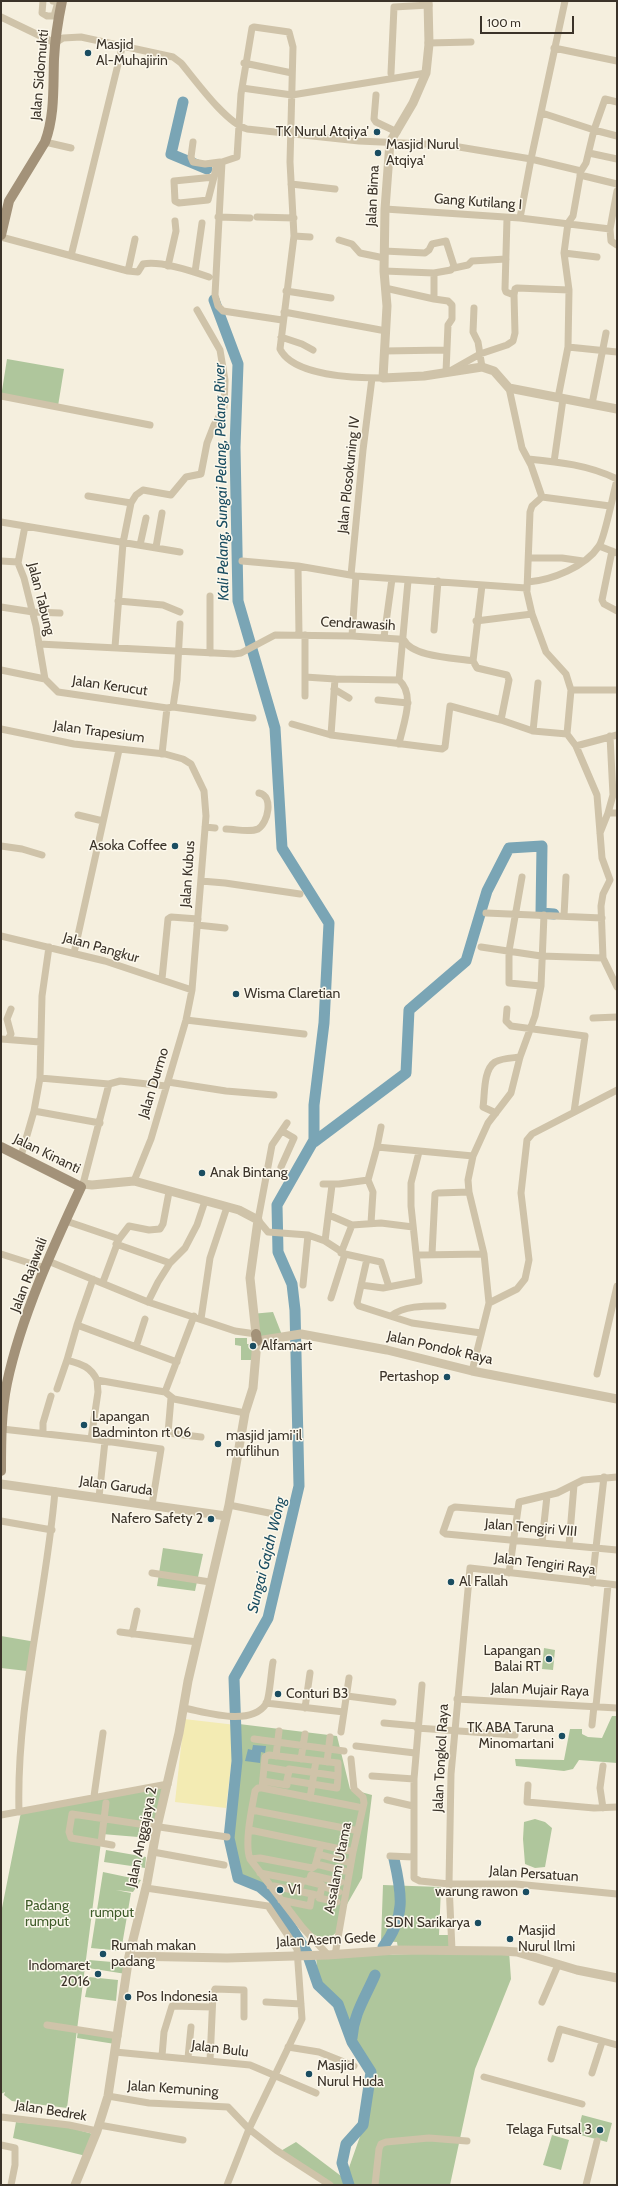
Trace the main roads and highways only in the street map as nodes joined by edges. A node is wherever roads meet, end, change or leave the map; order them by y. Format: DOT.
graph roads {
  1 [pos="62,1"];
  2 [pos="1,236"];
  3 [pos="1,1147"];
  4 [pos="82,1185"];
  5 [pos="2,1429"];
  6 [pos="1,1471"];
  1 -- 2 [label="main road, Jalan Sidomukti"];
  3 -- 4 [label="main road, Jalan Kinanti"];
  4 -- 5 [label="main road, Jalan Rajawali"];
  5 -- 6 [label="main road, Jalan Rajawali"];
}
